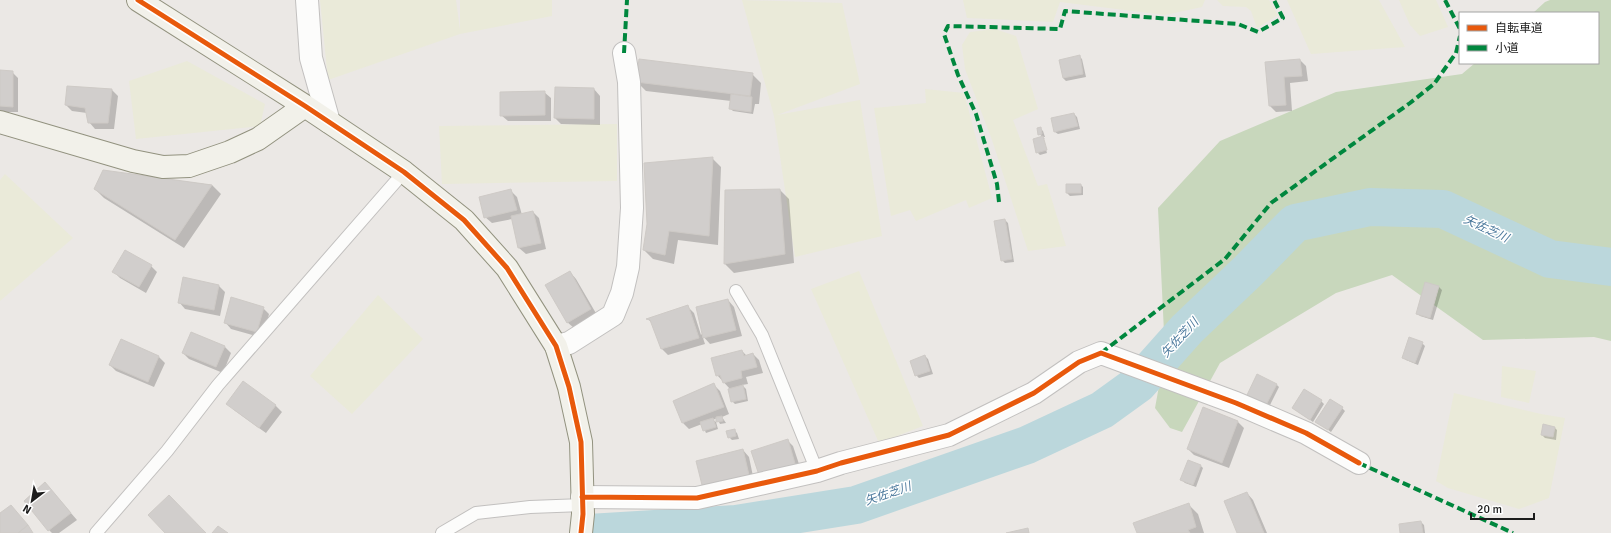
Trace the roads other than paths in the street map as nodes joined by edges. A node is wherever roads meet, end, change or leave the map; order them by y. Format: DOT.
graph roads {
  1 [pos="138,0"];
  2 [pos="307,0"];
  3 [pos="624,53"];
  4 [pos="306,106"];
  5 [pos="0,122"];
  6 [pos="329,122"];
  7 [pos="404,172"];
  8 [pos="736,291"];
  9 [pos="556,346"];
  10 [pos="1359,463"];
  11 [pos="817,471"];
  12 [pos="582,512"];
  13 [pos="96,533"];
  14 [pos="442,533"];
  1 -- 4 [label="street"];
  2 -- 6 [label="street"];
  3 -- 9 [label="street"];
  4 -- 5 [label="street"];
  4 -- 6 [label="street"];
  6 -- 7 [label="street"];
  7 -- 9 [label="street"];
  7 -- 13 [label="lane"];
  8 -- 11 [label="lane"];
  9 -- 12 [label="street"];
  10 -- 11 [label="street"];
  11 -- 12 [label="street"];
  12 -- 14 [label="lane"];
}
